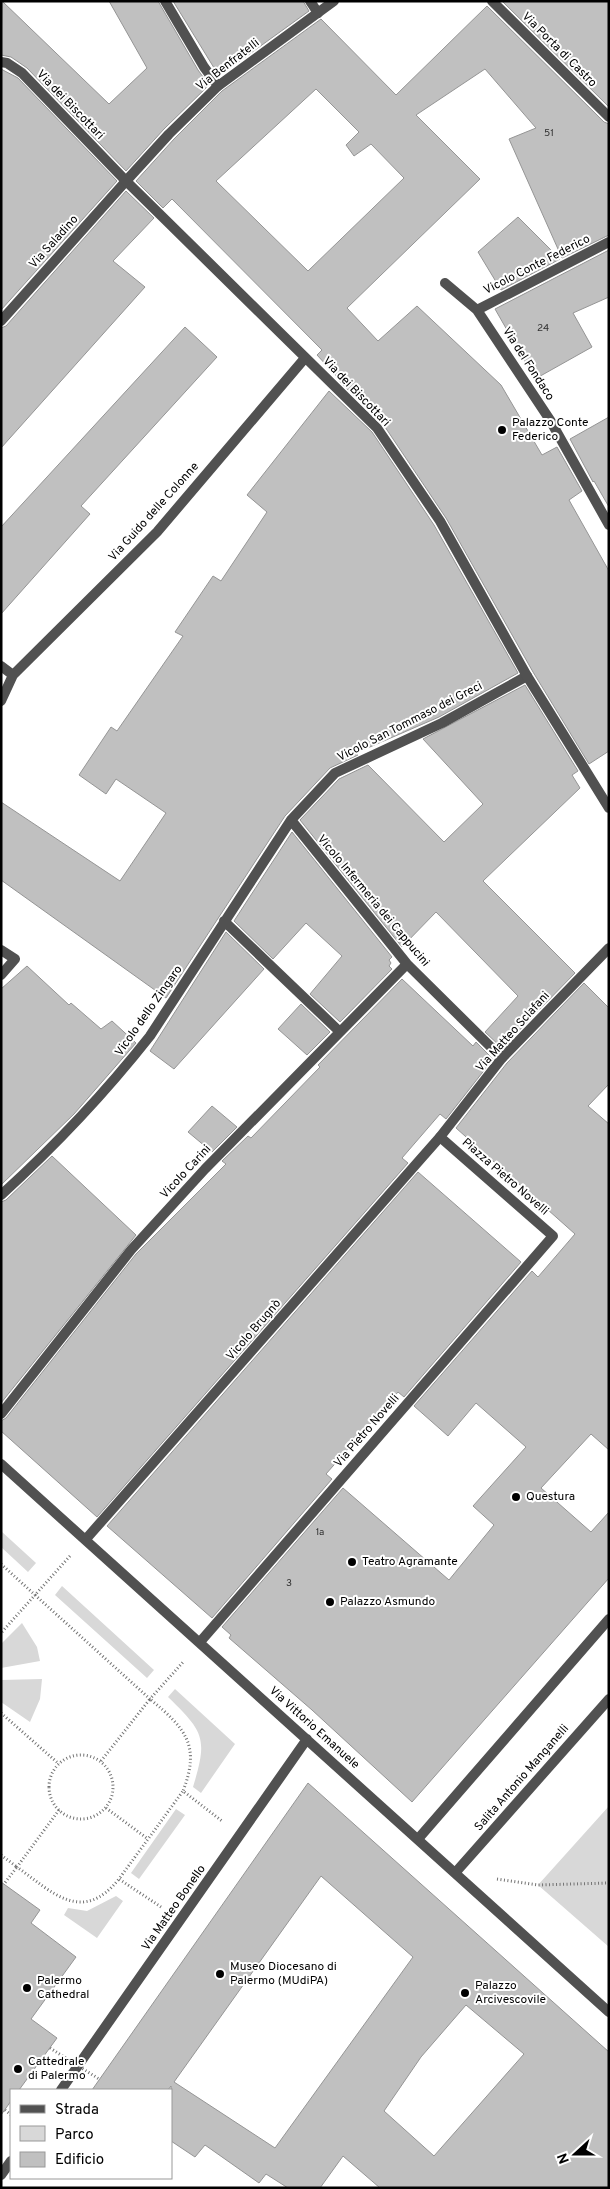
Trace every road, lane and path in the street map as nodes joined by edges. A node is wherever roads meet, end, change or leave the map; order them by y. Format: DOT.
graph roads {
  1 [pos="165,1"];
  2 [pos="310,1"];
  3 [pos="334,1"];
  4 [pos="492,1"];
  5 [pos="318,13"];
  6 [pos="1,62"];
  7 [pos="218,86"];
  8 [pos="609,117"];
  9 [pos="126,181"];
  10 [pos="609,242"];
  11 [pos="445,283"];
  12 [pos="477,310"];
  13 [pos="1,321"];
  14 [pos="305,358"];
  15 [pos="609,525"];
  16 [pos="1,666"];
  17 [pos="13,675"];
  18 [pos="527,676"];
  19 [pos="1,701"];
  20 [pos="609,808"];
  21 [pos="291,820"];
  22 [pos="224,921"];
  23 [pos="609,948"];
  24 [pos="1,950"];
  25 [pos="407,964"];
  26 [pos="1,975"];
  27 [pos="340,1032"];
  28 [pos="502,1058"];
  29 [pos="440,1137"];
  30 [pos="1,1195"];
  31 [pos="553,1236"];
  32 [pos="1,1414"];
  33 [pos="1,1464"];
  34 [pos="86,1539"];
  35 [pos="1,1564"];
  36 [pos="35,1595"];
  37 [pos="609,1619"];
  38 [pos="1,1633"];
  39 [pos="200,1642"];
  40 [pos="150,1699"];
  41 [pos="609,1699"];
  42 [pos="1,1713"];
  43 [pos="308,1739"];
  44 [pos="101,1761"];
  45 [pos="59,1764"];
  46 [pos="182,1791"];
  47 [pos="106,1808"];
  48 [pos="59,1810"];
  49 [pos="240,1835"];
  50 [pos="148,1839"];
  51 [pos="418,1839"];
  52 [pos="1,1855"];
  53 [pos="17,1867"];
  54 [pos="455,1873"];
  55 [pos="119,1879"];
  56 [pos="609,1883"];
  57 [pos="4,1884"];
  58 [pos="181,1920"];
  59 [pos="609,2012"];
  60 [pos="50,2048"];
  61 [pos="100,2079"];
  62 [pos="62,2089"];
  63 [pos="5,2110"];
  64 [pos="10,2113"];
  65 [pos="10,2162"];
  66 [pos="1,2175"];
  1 -- 7 [label="street"];
  2 -- 5 [label="street"];
  3 -- 5 [label="street, Via Benfratelli"];
  4 -- 8 [label="street, Via Porta di Castro"];
  5 -- 7 [label="street, Via Benfratelli"];
  6 -- 9 [label="street, Via dei Biscottari"];
  7 -- 9 [label="street, Via Benfratelli"];
  9 -- 13 [label="street, Via Saladino"];
  9 -- 14 [label="street, Via dei Biscottari"];
  10 -- 12 [label="street, Vicolo Conte Federico"];
  11 -- 12 [label="street, Via del Fondaco"];
  12 -- 15 [label="street, Via del Fondaco"];
  14 -- 17 [label="street, Via Guido delle Colonne"];
  14 -- 18 [label="street, Via dei Biscottari"];
  16 -- 17 [label="street"];
  17 -- 19 [label="street, Via Guido delle Colonne"];
  18 -- 20 [label="street, Via dei Biscottari"];
  18 -- 21 [label="street, Vicolo San Tommaso dei Greci"];
  21 -- 22 [label="street, Vicolo dello Zingaro"];
  21 -- 25 [label="street, Vicolo Infermeria dei Cappucini"];
  22 -- 27 [label="street"];
  22 -- 30 [label="street, Vicolo dello Zingaro"];
  23 -- 28 [label="street, Via Matteo Sclafani"];
  24 -- 26 [label="street"];
  25 -- 27 [label="street, Vicolo Carini"];
  25 -- 28 [label="street, Vicolo Infermeria dei Cappucini"];
  27 -- 32 [label="street, Vicolo Carini"];
  28 -- 29 [label="street, Via Matteo Sclafani"];
  29 -- 31 [label="street, Piazza Pietro Novelli"];
  29 -- 34 [label="street, Vicolo Brugnò"];
  31 -- 39 [label="street, Via Pietro Novelli"];
  33 -- 34 [label="street, Via Vittorio Emanuele"];
  34 -- 36 [label="path"];
  34 -- 39 [label="street, Via Vittorio Emanuele"];
  35 -- 36 [label="path"];
  36 -- 38 [label="path"];
  36 -- 40 [label="path"];
  37 -- 51 [label="street"];
  39 -- 40 [label="path"];
  39 -- 43 [label="street, Via Vittorio Emanuele"];
  40 -- 44 [label="path"];
  40 -- 46 [label="path"];
  41 -- 54 [label="street, Salita Antonio Manganelli"];
  42 -- 45 [label="path"];
  43 -- 49 [label="street, Via Matteo Bonello"];
  43 -- 51 [label="street, Via Vittorio Emanuele"];
  44 -- 45 [label="path"];
  44 -- 47 [label="path"];
  45 -- 48 [label="path"];
  46 -- 49 [label="path"];
  46 -- 50 [label="path"];
  47 -- 48 [label="path"];
  47 -- 50 [label="path"];
  48 -- 53 [label="path"];
  49 -- 58 [label="street, Via Matteo Bonello"];
  50 -- 55 [label="path"];
  51 -- 54 [label="street, Via Vittorio Emanuele"];
  52 -- 53 [label="path"];
  53 -- 55 [label="path"];
  53 -- 57 [label="path"];
  54 -- 56 [label="path"];
  54 -- 59 [label="street, Via Vittorio Emanuele"];
  55 -- 58 [label="path"];
  58 -- 62 [label="street, Via Matteo Bonello"];
  60 -- 61 [label="path, bridge"];
  63 -- 64 [label="path"];
  65 -- 66 [label="street"];
}
